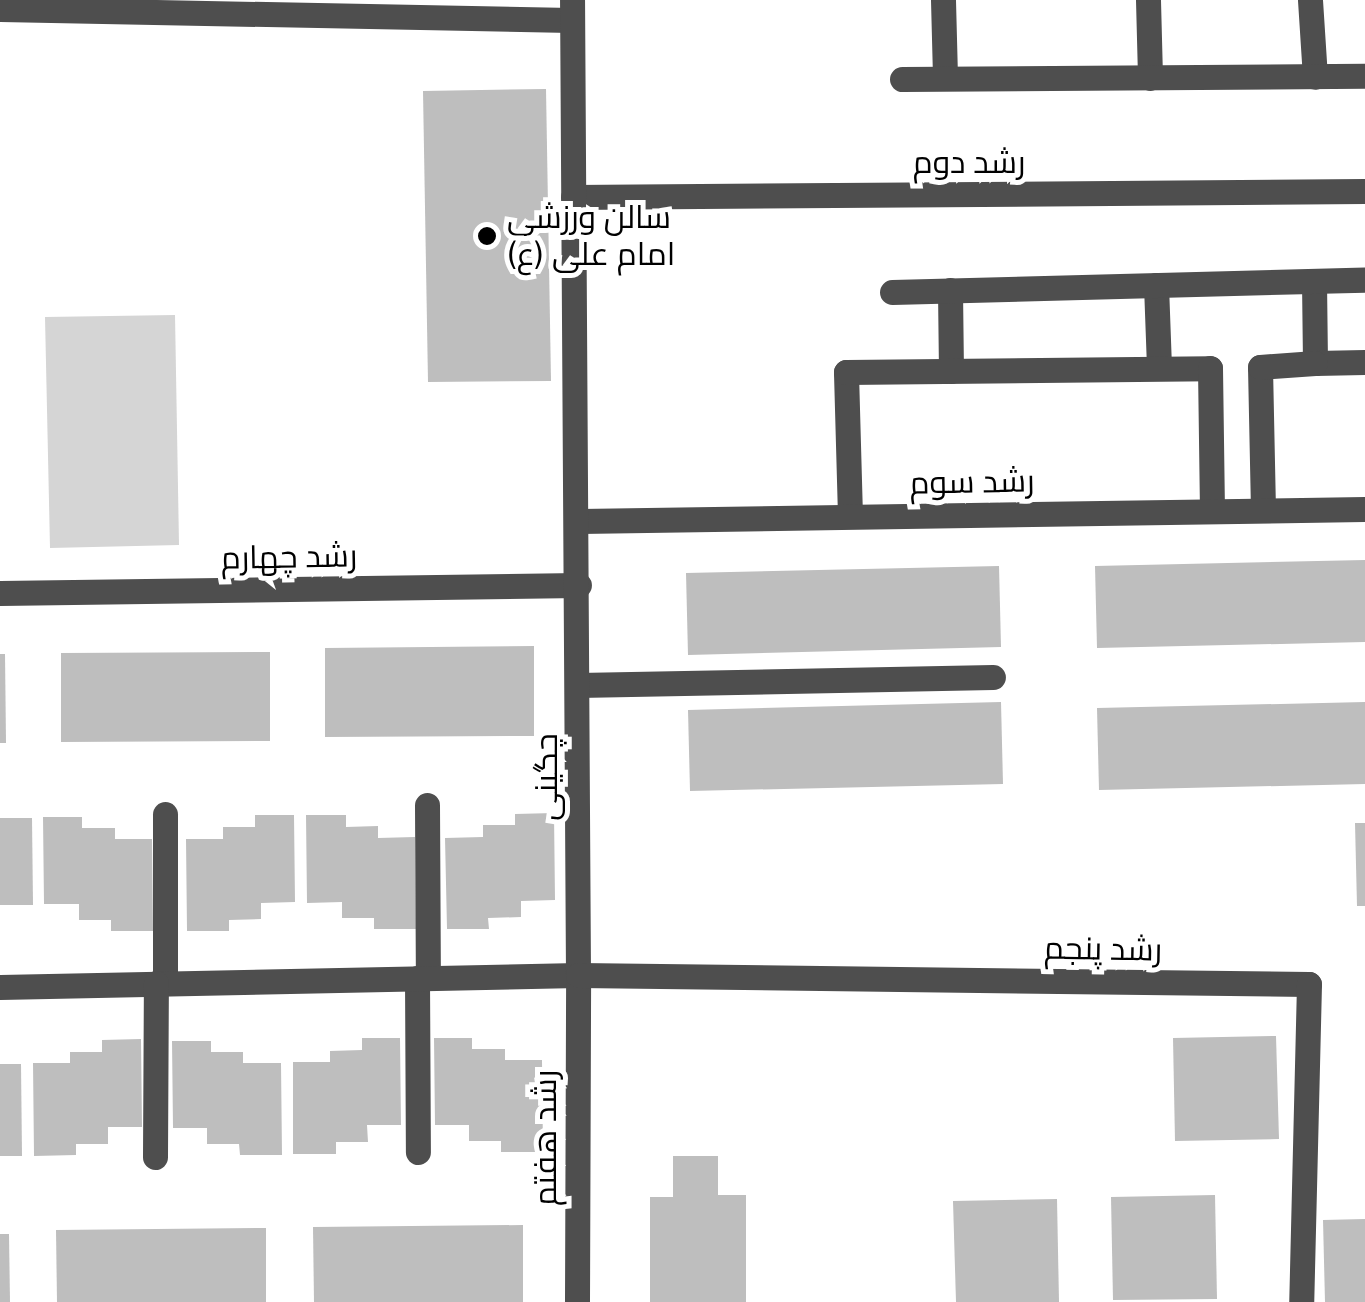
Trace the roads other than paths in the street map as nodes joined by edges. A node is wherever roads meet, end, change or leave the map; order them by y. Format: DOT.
graph roads {
  1 [pos="943,0"];
  2 [pos="1148,0"];
  3 [pos="1310,0"];
  4 [pos="429,8"];
  5 [pos="0,9"];
  6 [pos="572,10"];
  7 [pos="1314,76"];
  8 [pos="1365,76"];
  9 [pos="945,78"];
  10 [pos="1150,78"];
  11 [pos="902,79"];
  12 [pos="1365,191"];
  13 [pos="573,197"];
  14 [pos="1365,280"];
  15 [pos="1314,281"];
  16 [pos="1156,286"];
  17 [pos="950,290"];
  18 [pos="892,292"];
  19 [pos="1365,362"];
  20 [pos="1314,363"];
  21 [pos="1159,368"];
  22 [pos="951,371"];
  23 [pos="1365,509"];
  24 [pos="1264,510"];
  25 [pos="1212,511"];
  26 [pos="850,516"];
  27 [pos="580,520"];
  28 [pos="580,586"];
  29 [pos="0,593"];
  30 [pos="993,677"];
  31 [pos="578,685"];
  32 [pos="427,806"];
  33 [pos="165,814"];
  34 [pos="578,975"];
  35 [pos="422,978"];
  36 [pos="161,983"];
  37 [pos="0,986"];
  38 [pos="418,1152"];
  39 [pos="155,1157"];
  40 [pos="577,1302"];
  41 [pos="1301,1302"];
  1 -- 9 [label="street"];
  2 -- 10 [label="street"];
  3 -- 7 [label="street"];
  4 -- 5 [label="street"];
  4 -- 6 [label="street"];
  6 -- 13 [label="street, چگینی"];
  7 -- 8 [label="street"];
  7 -- 10 [label="street"];
  9 -- 10 [label="street"];
  9 -- 11 [label="street"];
  12 -- 13 [label="street, رشد دوم"];
  13 -- 27 [label="street, چگینی"];
  14 -- 15 [label="street"];
  15 -- 16 [label="street"];
  15 -- 20 [label="street"];
  16 -- 17 [label="street"];
  16 -- 21 [label="street"];
  17 -- 18 [label="street"];
  17 -- 22 [label="street"];
  19 -- 20 [label="street"];
  20 -- 24 [label="street"];
  21 -- 22 [label="street"];
  21 -- 25 [label="street"];
  22 -- 26 [label="street"];
  23 -- 24 [label="street, رشد سوم"];
  24 -- 25 [label="street, رشد سوم"];
  25 -- 26 [label="street, رشد سوم"];
  26 -- 27 [label="street, رشد سوم"];
  27 -- 28 [label="street, چگینی"];
  28 -- 29 [label="street, رشد چهارم"];
  28 -- 31 [label="street, چگینی"];
  30 -- 31 [label="street"];
  31 -- 34 [label="street, چگینی"];
  32 -- 35 [label="street"];
  33 -- 36 [label="street"];
  34 -- 35 [label="street"];
  34 -- 40 [label="street, رشد هفتم"];
  34 -- 41 [label="street, رشد پنجم"];
  35 -- 36 [label="street"];
  35 -- 38 [label="street"];
  36 -- 37 [label="street"];
  36 -- 39 [label="street"];
}
